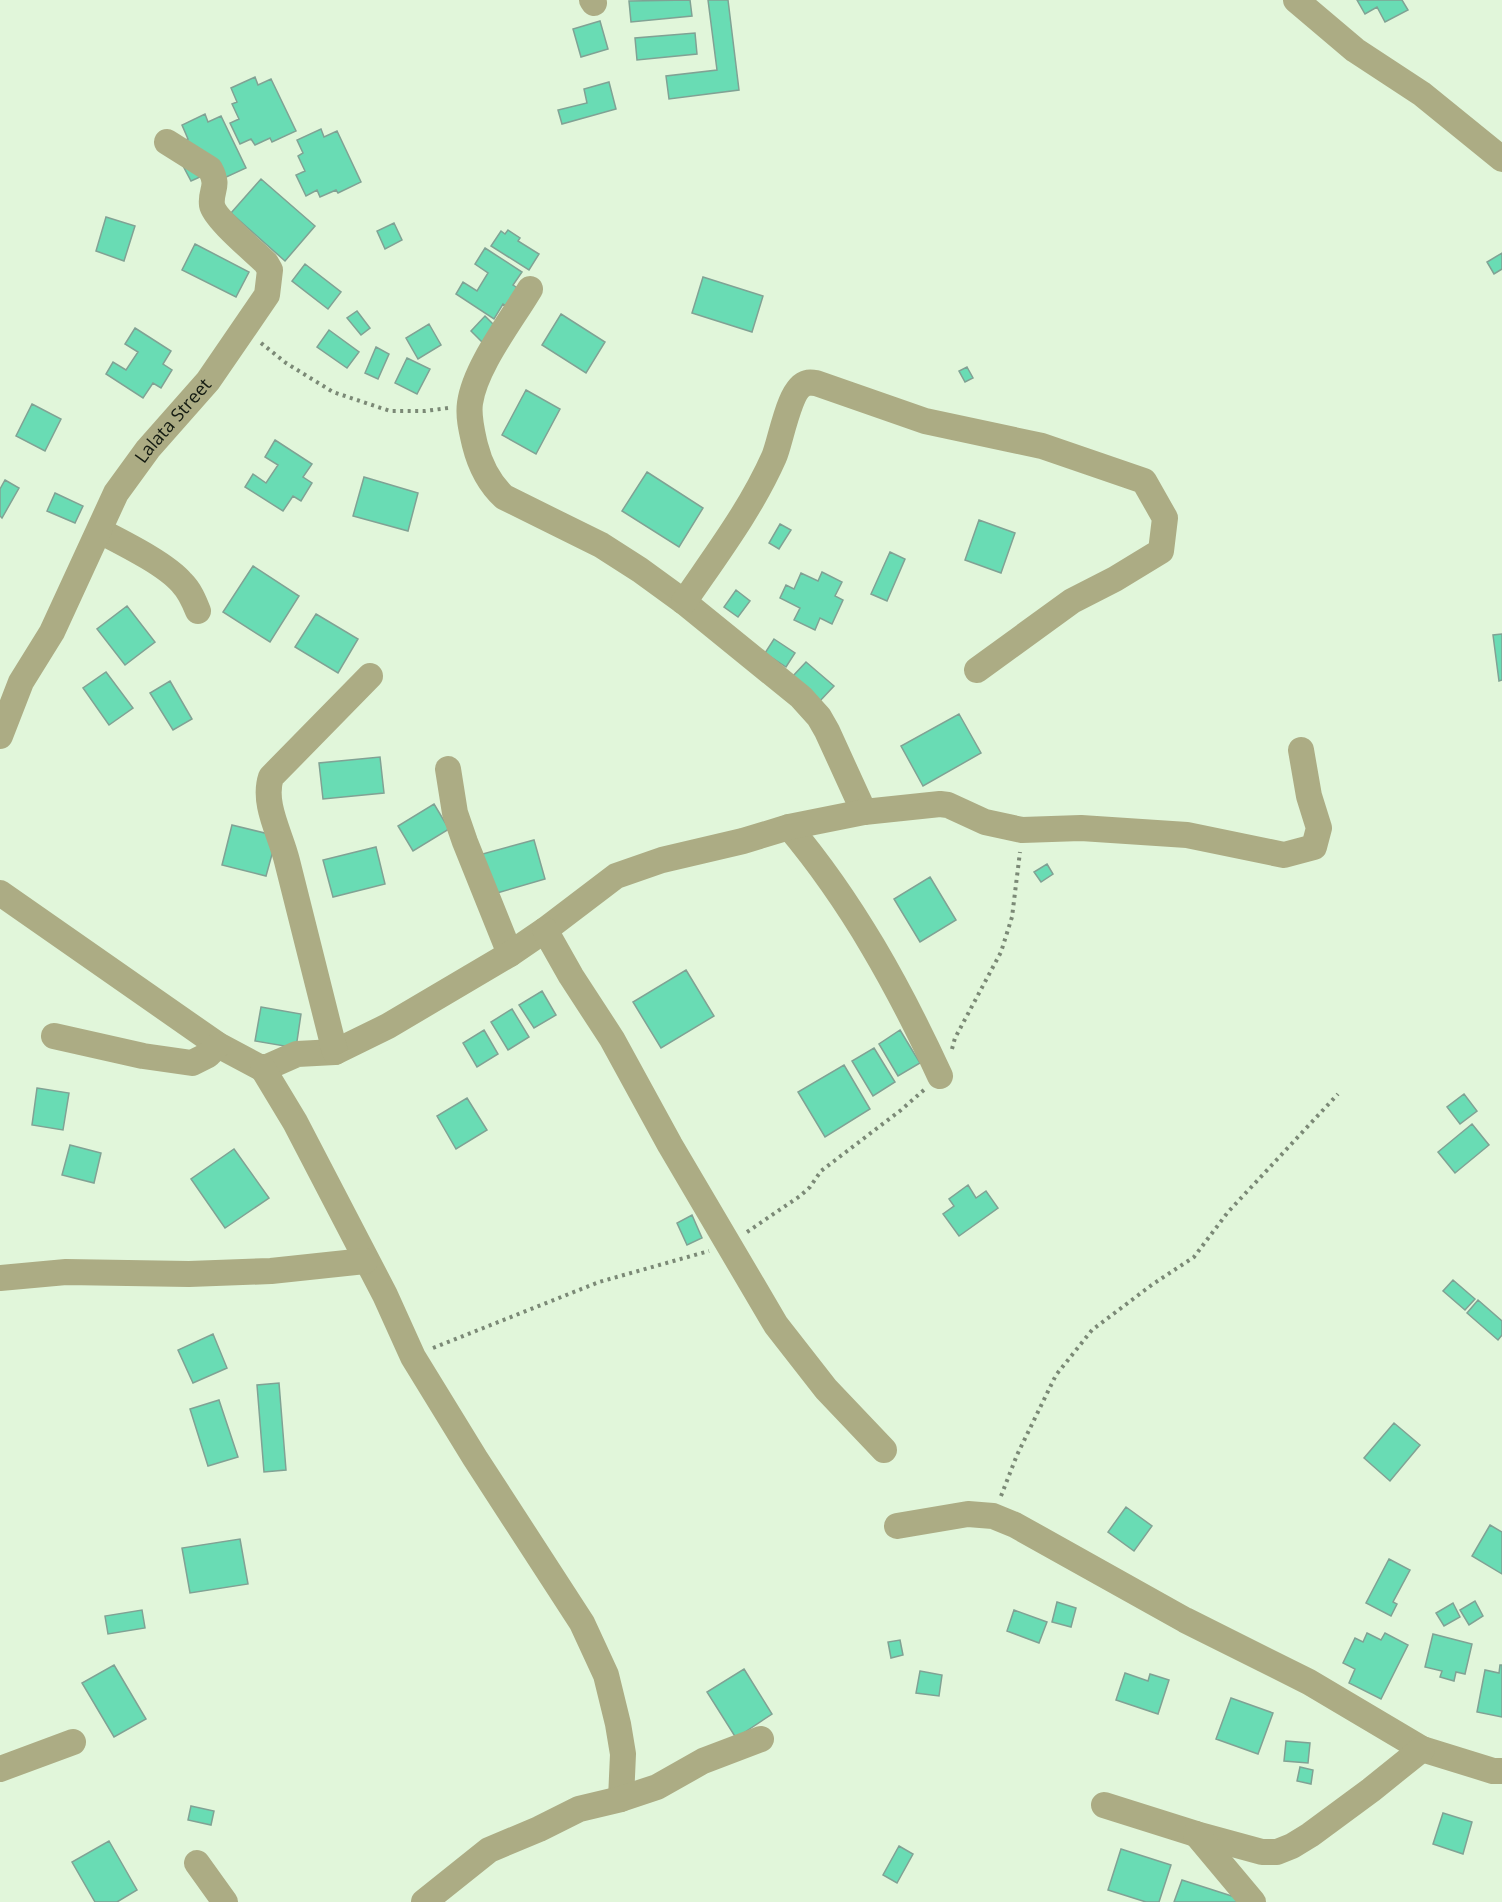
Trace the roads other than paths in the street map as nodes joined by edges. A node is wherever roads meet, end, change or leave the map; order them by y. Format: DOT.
graph roads {
  1 [pos="1296,0"];
  2 [pos="167,142"];
  3 [pos="1502,159"];
  4 [pos="531,289"];
  5 [pos="100,531"];
  6 [pos="684,602"];
  7 [pos="198,611"];
  8 [pos="977,670"];
  9 [pos="370,676"];
  10 [pos="0,733"];
  11 [pos="1302,750"];
  12 [pos="448,769"];
  13 [pos="864,812"];
  14 [pos="789,826"];
  15 [pos="0,893"];
  16 [pos="546,930"];
  17 [pos="510,954"];
  18 [pos="54,1036"];
  19 [pos="218,1045"];
  20 [pos="335,1052"];
  21 [pos="263,1069"];
  22 [pos="940,1076"];
  23 [pos="365,1261"];
  24 [pos="0,1278"];
  25 [pos="884,1450"];
  26 [pos="897,1526"];
  27 [pos="761,1739"];
  28 [pos="73,1742"];
  29 [pos="1422,1749"];
  30 [pos="0,1769"];
  31 [pos="1502,1771"];
  32 [pos="621,1799"];
  33 [pos="1104,1805"];
  34 [pos="1196,1834"];
  35 [pos="196,1863"];
  36 [pos="225,1902"];
  37 [pos="424,1902"];
  38 [pos="1253,1902"];
  1 -- 3 [label="street"];
  2 -- 5 [label="street, Lalata Street"];
  4 -- 6 [label="street"];
  5 -- 7 [label="street"];
  5 -- 10 [label="street, Lalata Street"];
  6 -- 8 [label="street"];
  6 -- 13 [label="street"];
  9 -- 20 [label="street"];
  11 -- 13 [label="street"];
  12 -- 17 [label="street"];
  13 -- 14 [label="street"];
  14 -- 16 [label="street"];
  14 -- 22 [label="street"];
  15 -- 19 [label="street"];
  16 -- 17 [label="street"];
  16 -- 25 [label="street"];
  17 -- 20 [label="street"];
  18 -- 19 [label="street"];
  19 -- 21 [label="street"];
  20 -- 21 [label="street"];
  21 -- 23 [label="street"];
  23 -- 24 [label="street"];
  23 -- 32 [label="street"];
  26 -- 29 [label="street"];
  27 -- 32 [label="street"];
  28 -- 30 [label="street"];
  29 -- 31 [label="street"];
  29 -- 34 [label="street"];
  32 -- 37 [label="street"];
  33 -- 34 [label="street"];
  34 -- 38 [label="street"];
  35 -- 36 [label="street"];
}
